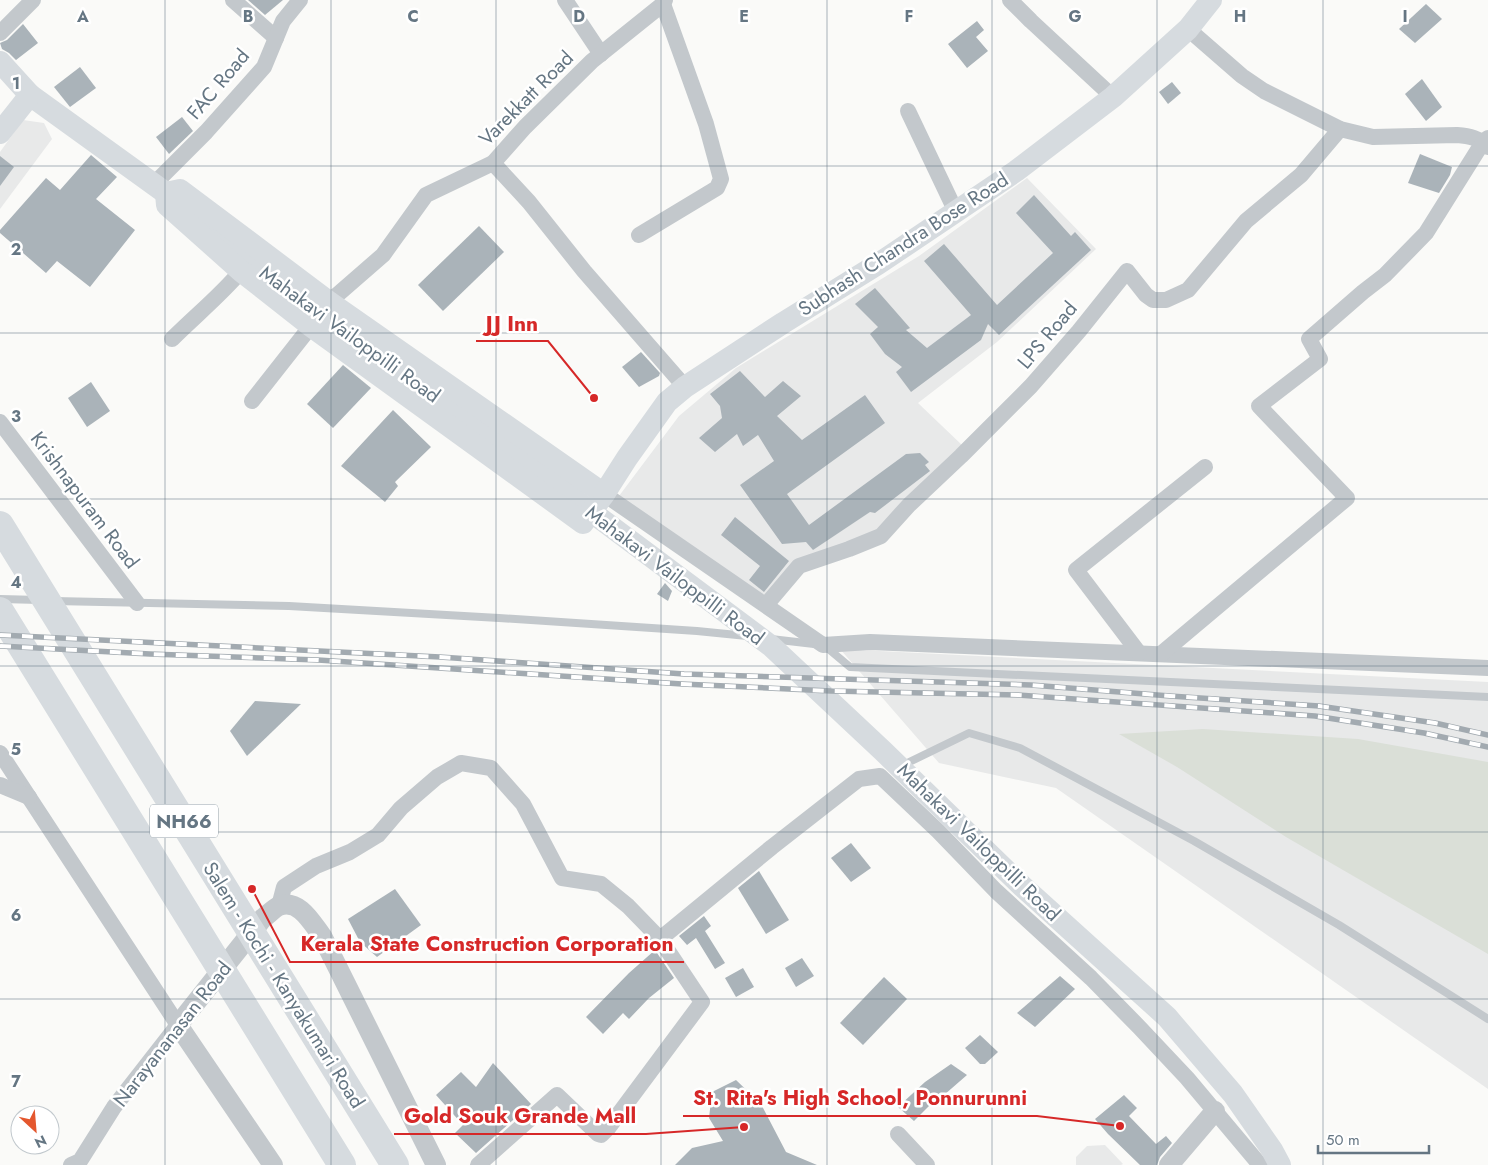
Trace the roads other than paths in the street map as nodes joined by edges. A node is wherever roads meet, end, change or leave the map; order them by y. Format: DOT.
graph roads {
  1 [pos="34,0"];
  2 [pos="233,0"];
  3 [pos="300,0"];
  4 [pos="564,0"];
  5 [pos="1010,0"];
  6 [pos="1211,0"];
  7 [pos="664,2"];
  8 [pos="1188,29"];
  9 [pos="0,33"];
  10 [pos="276,38"];
  11 [pos="601,54"];
  12 [pos="0,62"];
  13 [pos="30,95"];
  14 [pos="1113,96"];
  15 [pos="908,111"];
  16 [pos="1340,129"];
  17 [pos="0,134"];
  18 [pos="1486,142"];
  19 [pos="493,163"];
  20 [pos="160,188"];
  21 [pos="956,212"];
  22 [pos="639,235"];
  23 [pos="241,271"];
  24 [pos="329,302"];
  25 [pos="311,326"];
  26 [pos="172,339"];
  27 [pos="685,387"];
  28 [pos="252,401"];
  29 [pos="0,422"];
  30 [pos="1205,467"];
  31 [pos="604,494"];
  32 [pos="0,525"];
  33 [pos="0,599"];
  34 [pos="137,603"];
  35 [pos="766,605"];
  36 [pos="0,611"];
  37 [pos="824,645"];
  38 [pos="1139,654"];
  39 [pos="1161,654"];
  40 [pos="1488,668"];
  41 [pos="1488,697"];
  42 [pos="0,753"];
  43 [pos="880,776"];
  44 [pos="0,785"];
  45 [pos="29,797"];
  46 [pos="279,906"];
  47 [pos="660,938"];
  48 [pos="1488,1019"];
  49 [pos="178,1025"];
  50 [pos="1216,1111"];
  51 [pos="898,1134"];
  52 [pos="71,1165"];
  53 [pos="273,1165"];
  54 [pos="342,1165"];
  55 [pos="395,1165"];
  56 [pos="436,1165"];
  57 [pos="478,1165"];
  58 [pos="927,1165"];
  59 [pos="1170,1165"];
  60 [pos="1260,1165"];
  61 [pos="1280,1165"];
  1 -- 9 [label="street"];
  2 -- 10 [label="street"];
  3 -- 10 [label="street, FAC Road"];
  4 -- 11 [label="street"];
  5 -- 14 [label="street"];
  6 -- 8 [label="main road, Subhash Chandra Bose Road"];
  7 -- 11 [label="street, Varekkatt Road"];
  7 -- 22 [label="street"];
  8 -- 14 [label="main road, Subhash Chandra Bose Road"];
  8 -- 16 [label="street"];
  10 -- 20 [label="street, FAC Road"];
  11 -- 19 [label="street, Varekkatt Road"];
  12 -- 13 [label="main road, Mahakavi Vailoppilli Road"];
  13 -- 17 [label="main road"];
  13 -- 20 [label="main road, Mahakavi Vailoppilli Road"];
  14 -- 21 [label="main road, Subhash Chandra Bose Road"];
  15 -- 21 [label="street"];
  16 -- 18 [label="street"];
  16 -- 35 [label="street, LPS Road"];
  18 -- 39 [label="street"];
  19 -- 24 [label="street, Varekkatt Road"];
  19 -- 27 [label="street"];
  20 -- 23 [label="main road"];
  20 -- 24 [label="main road"];
  20 -- 61 [label="main road, Mahakavi Vailoppilli Road"];
  21 -- 27 [label="main road, Subhash Chandra Bose Road"];
  23 -- 25 [label="main road"];
  23 -- 26 [label="street"];
  24 -- 31 [label="main road"];
  25 -- 28 [label="street"];
  25 -- 31 [label="main road, Subhash Chandra Bose Road"];
  27 -- 31 [label="main road, Subhash Chandra Bose Road"];
  29 -- 34 [label="street, Krishnapuram Road"];
  30 -- 38 [label="street"];
  31 -- 35 [label="street"];
  32 -- 55 [label="highway, Salem - Kochi - Kanyakumari Road / NH66"];
  33 -- 34 [label="lane"];
  34 -- 37 [label="lane"];
  35 -- 37 [label="street"];
  36 -- 54 [label="highway, NH66"];
  37 -- 38 [label="street"];
  37 -- 41 [label="lane"];
  38 -- 39 [label="street"];
  39 -- 40 [label="street"];
  42 -- 45 [label="street"];
  43 -- 47 [label="street"];
  43 -- 48 [label="lane"];
  43 -- 50 [label="street"];
  44 -- 45 [label="street"];
  45 -- 49 [label="street"];
  46 -- 47 [label="street"];
  46 -- 49 [label="street, Narayananasan Road"];
  46 -- 56 [label="street"];
  47 -- 57 [label="street"];
  49 -- 52 [label="street, Narayananasan Road"];
  49 -- 53 [label="street"];
  50 -- 59 [label="street"];
  50 -- 60 [label="street"];
  51 -- 58 [label="street"];
}
